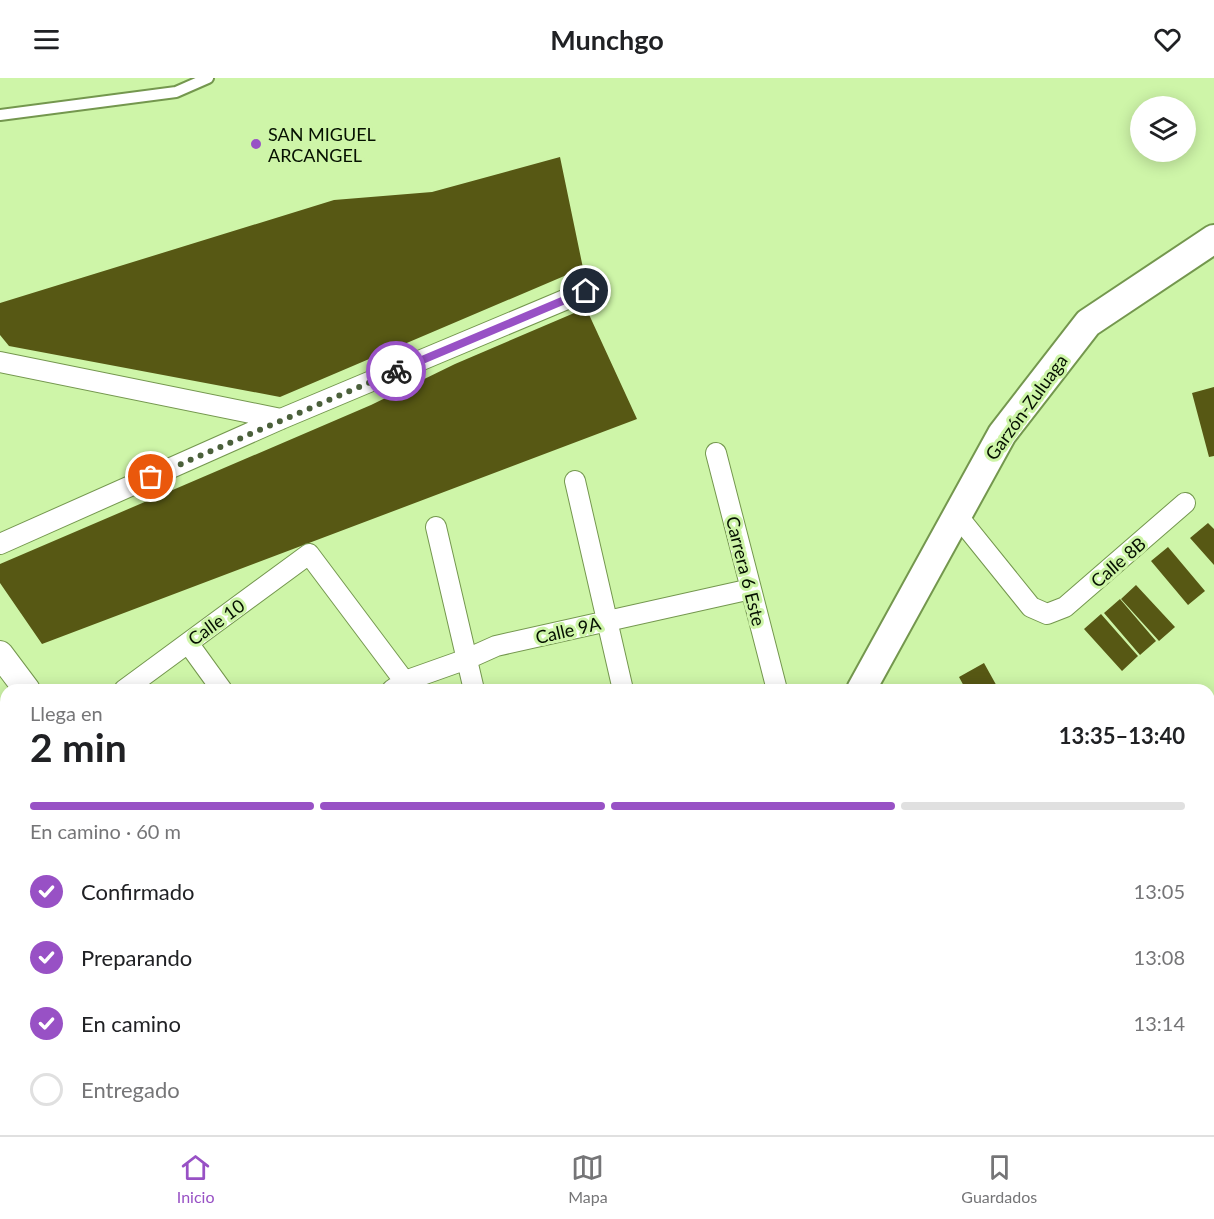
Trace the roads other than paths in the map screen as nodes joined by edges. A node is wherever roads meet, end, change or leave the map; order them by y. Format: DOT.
graph roads {
  1 [pos="208,78"];
  2 [pos="0,115"];
  3 [pos="1214,239"];
  4 [pos="586,291"];
  5 [pos="0,362"];
  6 [pos="281,419"];
  7 [pos="716,453"];
  8 [pos="574,481"];
  9 [pos="1185,503"];
  10 [pos="956,514"];
  11 [pos="436,526"];
  12 [pos="0,544"];
  13 [pos="751,589"];
  14 [pos="607,621"];
  15 [pos="188,643"];
  16 [pos="0,654"];
  17 [pos="467,659"];
  18 [pos="22,684"];
  19 [pos="132,684"];
  20 [pos="218,684"];
  21 [pos="401,684"];
  22 [pos="410,684"];
  23 [pos="473,684"];
  24 [pos="622,684"];
  25 [pos="775,684"];
  26 [pos="864,684"];
  1 -- 2 [label="lane"];
  3 -- 10 [label="main road, Garzón-Zuluaga"];
  4 -- 6 [label="street"];
  5 -- 6 [label="street"];
  6 -- 12 [label="street"];
  7 -- 13 [label="street, Carrera 6 Este"];
  8 -- 14 [label="street"];
  9 -- 10 [label="street, Calle 8B"];
  10 -- 26 [label="main road, Garzón-Zuluaga"];
  11 -- 17 [label="street"];
  13 -- 14 [label="street, Calle 9A"];
  13 -- 25 [label="street, Carrera 6 Este"];
  14 -- 17 [label="street, Calle 9A"];
  14 -- 24 [label="street"];
  15 -- 19 [label="street, Calle 10"];
  15 -- 20 [label="street"];
  15 -- 21 [label="street, Calle 10"];
  16 -- 18 [label="street"];
  17 -- 22 [label="street, Calle 9A"];
  17 -- 23 [label="street"];
}
